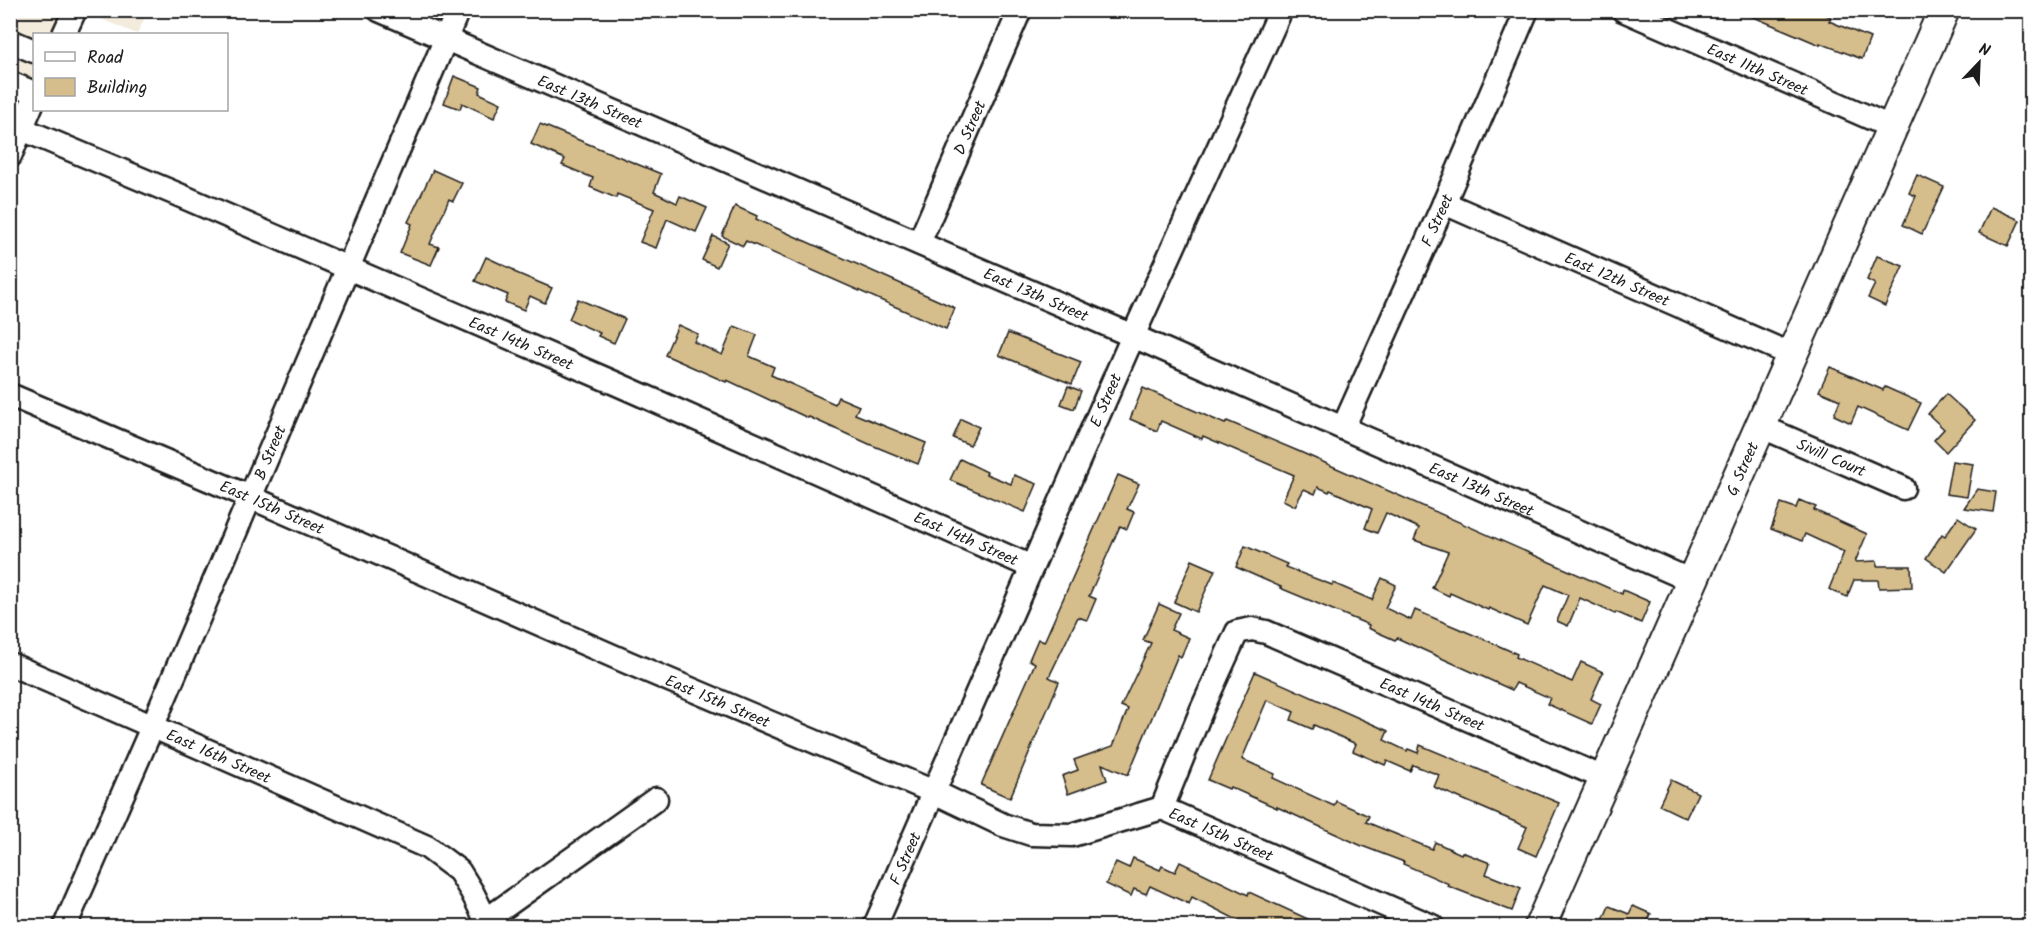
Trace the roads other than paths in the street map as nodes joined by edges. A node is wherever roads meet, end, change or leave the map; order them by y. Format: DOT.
graph roads {
  1 [pos="75,10"];
  2 [pos="379,10"];
  3 [pos="459,10"];
  4 [pos="1281,10"];
  5 [pos="1527,10"];
  6 [pos="1623,10"];
  7 [pos="1944,10"];
  8 [pos="1015,12"];
  9 [pos="64,33"];
  10 [pos="446,39"];
  11 [pos="10,41"];
  12 [pos="33,51"];
  13 [pos="10,83"];
  14 [pos="33,93"];
  15 [pos="33,101"];
  16 [pos="16,127"];
  17 [pos="1891,127"];
  18 [pos="10,156"];
  19 [pos="1444,203"];
  20 [pos="919,243"];
  21 [pos="347,269"];
  22 [pos="1133,336"];
  23 [pos="1792,355"];
  24 [pos="10,395"];
  25 [pos="1760,426"];
  26 [pos="1343,428"];
  27 [pos="1903,488"];
  28 [pos="250,496"];
  29 [pos="1032,567"];
  30 [pos="1692,581"];
  31 [pos="10,664"];
  32 [pos="153,725"];
  33 [pos="1604,778"];
  34 [pos="934,792"];
  35 [pos="656,799"];
  36 [pos="1162,808"];
  37 [pos="487,923"];
  38 [pos="65,927"];
  39 [pos="875,927"];
  40 [pos="1432,927"];
  41 [pos="1540,927"];
  1 -- 9 [label="street"];
  2 -- 10 [label="street, East 13th Street"];
  3 -- 10 [label="street, B Street"];
  4 -- 22 [label="street, E Street"];
  5 -- 19 [label="street, F Street"];
  6 -- 17 [label="street, East 11th Street"];
  7 -- 17 [label="main road, G Street"];
  8 -- 20 [label="street, D Street"];
  10 -- 20 [label="street, East 13th Street"];
  10 -- 21 [label="street, B Street"];
  11 -- 12 [label="street"];
  13 -- 14 [label="street"];
  15 -- 16 [label="street"];
  16 -- 18 [label="street"];
  16 -- 21 [label="street, East 14th Street"];
  17 -- 23 [label="main road, G Street"];
  19 -- 23 [label="street, East 12th Street"];
  19 -- 26 [label="street, F Street"];
  20 -- 22 [label="street, East 13th Street"];
  21 -- 28 [label="street, B Street"];
  21 -- 29 [label="street, East 14th Street"];
  22 -- 26 [label="street, East 13th Street"];
  22 -- 29 [label="street, E Street"];
  23 -- 25 [label="main road, G Street"];
  24 -- 28 [label="street, East 15th Street"];
  25 -- 27 [label="street, Sivill Court"];
  25 -- 30 [label="main road, G Street"];
  26 -- 30 [label="street, East 13th Street"];
  28 -- 32 [label="street, B Street"];
  28 -- 34 [label="street, East 15th Street"];
  29 -- 34 [label="street, E Street"];
  30 -- 33 [label="main road, G Street"];
  31 -- 32 [label="street, East 16th Street"];
  32 -- 37 [label="street, East 16th Street"];
  32 -- 38 [label="street, B Street"];
  33 -- 36 [label="street, East 14th Street"];
  33 -- 41 [label="main road, G Street"];
  34 -- 36 [label="street, East 15th Street"];
  34 -- 39 [label="street, F Street"];
  35 -- 37 [label="street"];
  36 -- 40 [label="street, East 15th Street"];
}
